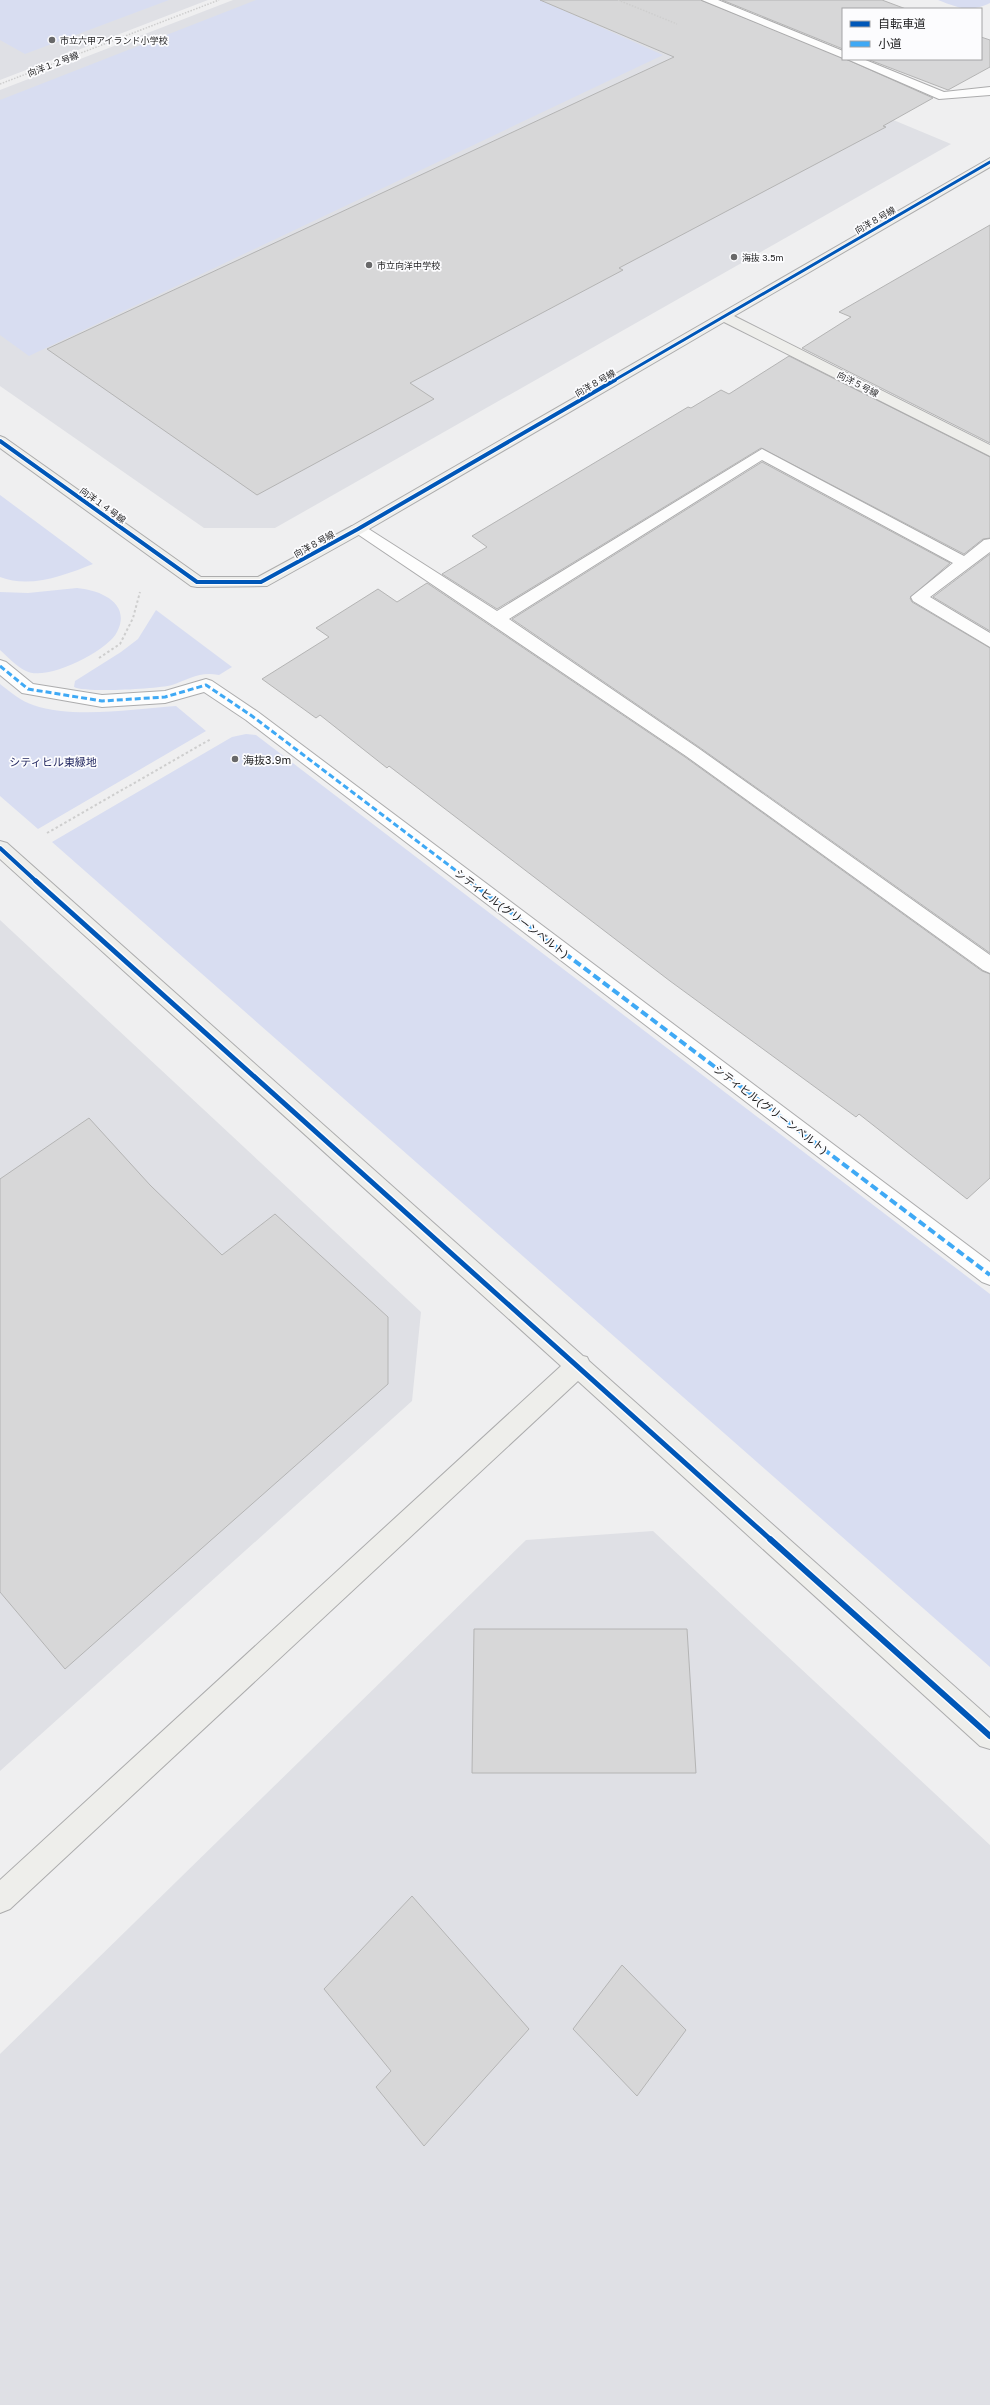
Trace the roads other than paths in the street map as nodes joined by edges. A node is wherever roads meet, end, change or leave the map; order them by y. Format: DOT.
graph roads {
  1 [pos="708,0"];
  2 [pos="842,55"];
  3 [pos="855,60"];
  4 [pos="990,91"];
  5 [pos="990,162"];
  6 [pos="725,317"];
  7 [pos="0,441"];
  8 [pos="990,451"];
  9 [pos="358,529"];
  10 [pos="990,544"];
  11 [pos="964,563"];
  12 [pos="197,582"];
  13 [pos="497,619"];
  14 [pos="990,641"];
  15 [pos="0,666"];
  16 [pos="0,848"];
  17 [pos="990,965"];
  18 [pos="990,1275"];
  19 [pos="579,1365"];
  20 [pos="990,1736"];
  21 [pos="0,1899"];
  1 -- 2 [label="street"];
  3 -- 4 [label="street"];
  5 -- 6 [label="street, 向洋８号線"];
  6 -- 8 [label="street, 向洋５号線"];
  6 -- 9 [label="street, 向洋８号線"];
  7 -- 12 [label="street, 向洋１４号線"];
  9 -- 12 [label="street, 向洋８号線"];
  9 -- 13 [label="street"];
  10 -- 11 [label="street"];
  11 -- 13 [label="street"];
  11 -- 14 [label="street"];
  13 -- 17 [label="street"];
  15 -- 18 [label="street, シティヒル(グリーンベルト)"];
  16 -- 19 [label="street"];
  19 -- 20 [label="street"];
  19 -- 21 [label="street"];
}
